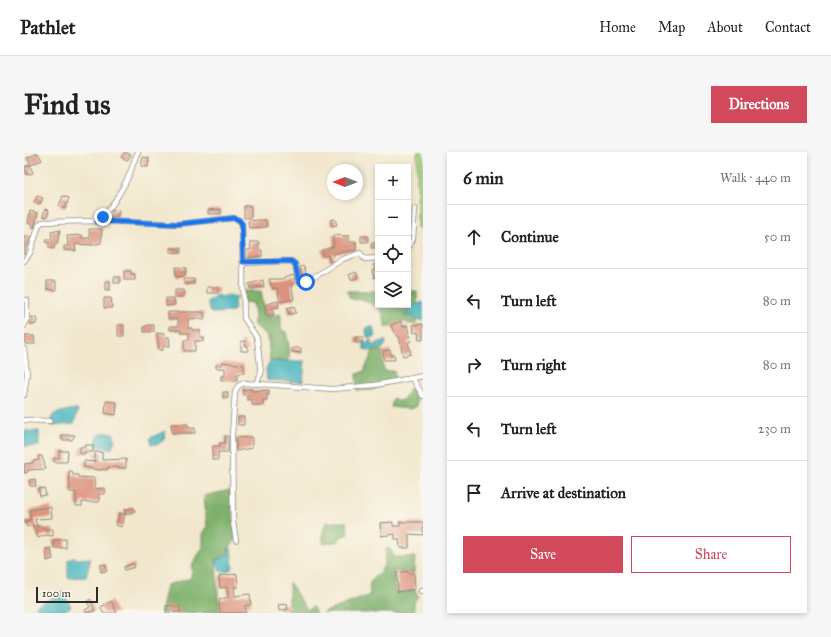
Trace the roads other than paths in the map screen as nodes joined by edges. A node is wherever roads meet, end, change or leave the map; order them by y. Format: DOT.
graph roads {
  1 [pos="138,152"];
  2 [pos="414,208"];
  3 [pos="97,221"];
  4 [pos="411,243"];
  5 [pos="375,258"];
  6 [pos="24,261"];
  7 [pos="243,262"];
  8 [pos="24,300"];
  9 [pos="24,326"];
  10 [pos="24,349"];
  11 [pos="423,376"];
  12 [pos="413,379"];
  13 [pos="256,383"];
  14 [pos="24,392"];
  15 [pos="423,396"];
  16 [pos="24,420"];
  17 [pos="50,421"];
  18 [pos="236,540"];
  1 -- 3 [label="street"];
  2 -- 4 [label="street"];
  3 -- 6 [label="street"];
  3 -- 7 [label="street"];
  5 -- 7 [label="street"];
  7 -- 13 [label="street"];
  8 -- 9 [label="street"];
  10 -- 14 [label="street"];
  11 -- 12 [label="street"];
  12 -- 13 [label="street"];
  12 -- 15 [label="street"];
  13 -- 18 [label="street"];
  16 -- 17 [label="street"];
}
